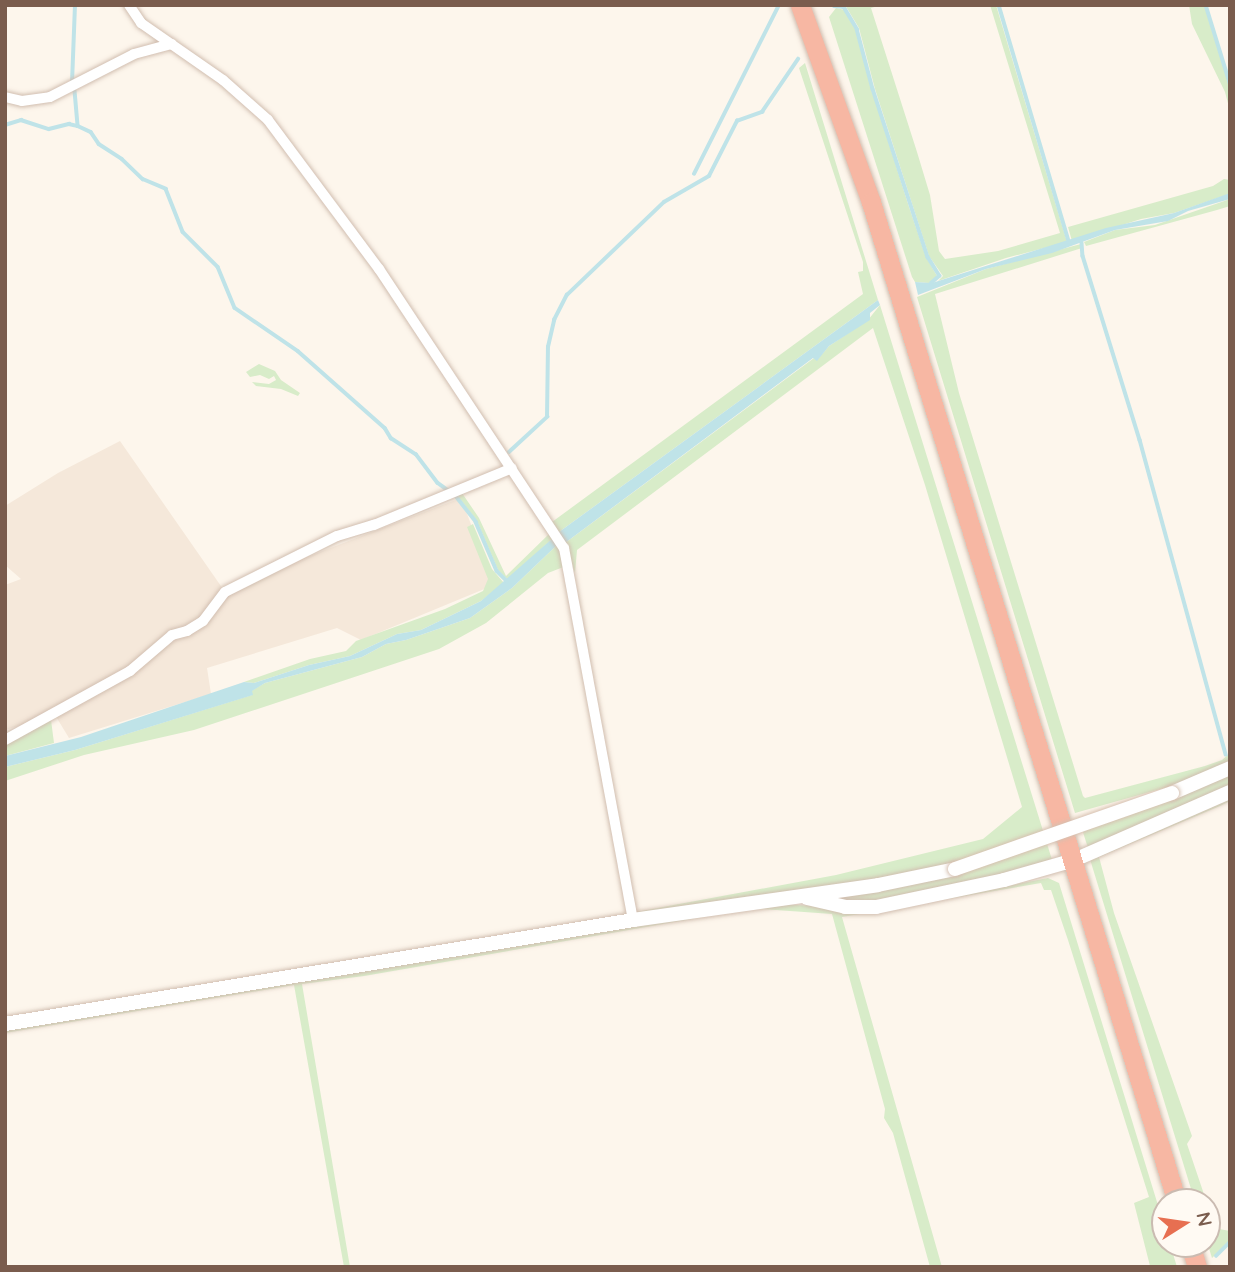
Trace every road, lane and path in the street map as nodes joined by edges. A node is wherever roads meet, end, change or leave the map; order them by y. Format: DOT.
graph roads {
  1 [pos="129,5"];
  2 [pos="800,5"];
  3 [pos="172,44"];
  4 [pos="5,97"];
  5 [pos="512,468"];
  6 [pos="5,740"];
  7 [pos="1230,768"];
  8 [pos="1230,792"];
  9 [pos="1074,860"];
  10 [pos="800,896"];
  11 [pos="633,920"];
  12 [pos="5,1024"];
  13 [pos="1173,1188"];
  1 -- 3 [label="street"];
  2 -- 9 [label="highway"];
  3 -- 4 [label="street"];
  3 -- 5 [label="street"];
  5 -- 6 [label="street"];
  5 -- 11 [label="street"];
  7 -- 10 [label="street, bridge"];
  8 -- 9 [label="street"];
  9 -- 10 [label="street"];
  9 -- 13 [label="highway"];
  10 -- 11 [label="street"];
  11 -- 12 [label="street"];
}
